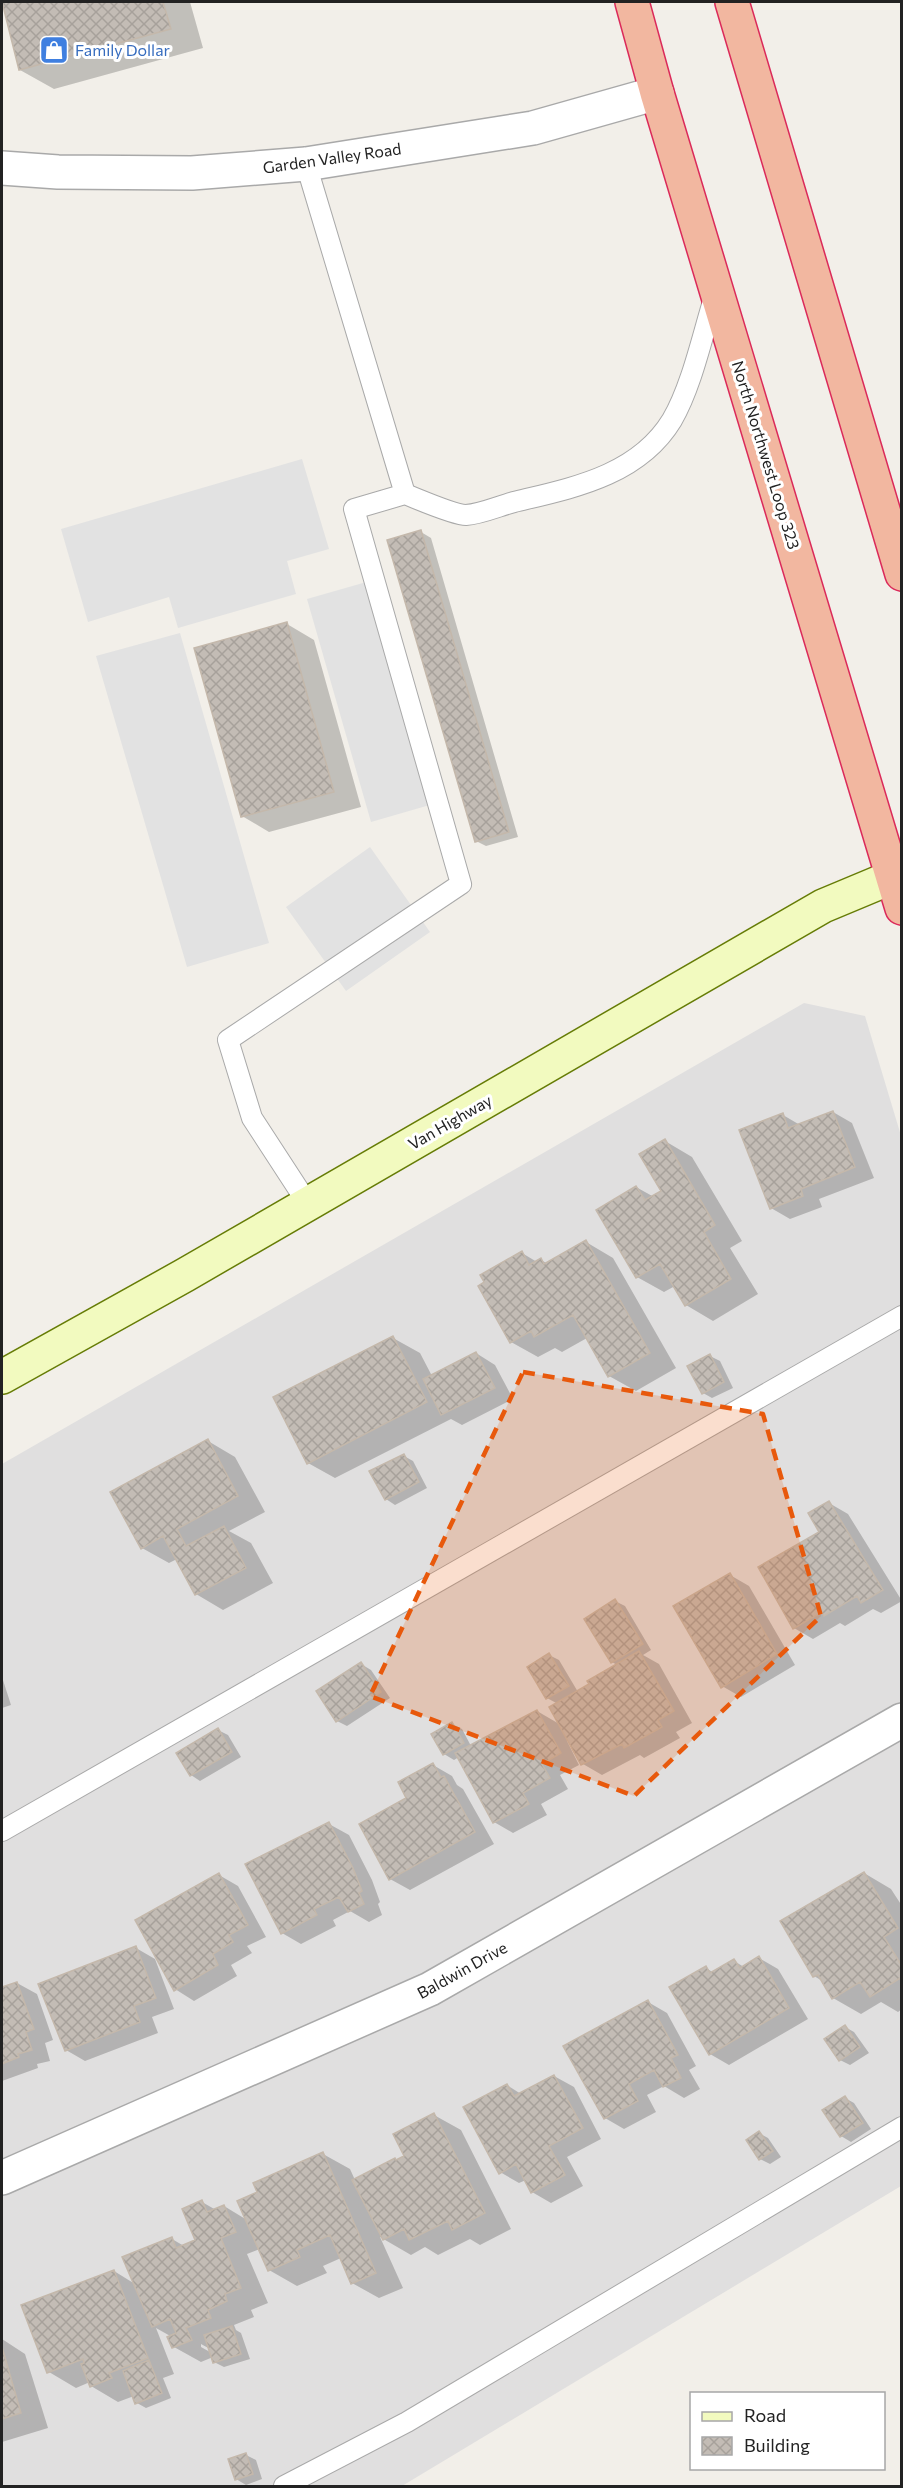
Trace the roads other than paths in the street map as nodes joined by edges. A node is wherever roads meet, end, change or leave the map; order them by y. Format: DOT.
graph roads {
  1 [pos="632,2"];
  2 [pos="732,2"];
  3 [pos="657,93"];
  4 [pos="306,164"];
  5 [pos="2,168"];
  6 [pos="717,290"];
  7 [pos="405,494"];
  8 [pos="902,574"];
  9 [pos="897,874"];
  10 [pos="902,908"];
  11 [pos="308,1204"];
  12 [pos="902,1316"];
  13 [pos="2,1377"];
  14 [pos="902,1720"];
  15 [pos="2,1831"];
  16 [pos="902,2127"];
  17 [pos="2,2178"];
  18 [pos="284,2487"];
  1 -- 3 [label="highway, North Northwest Loop 323"];
  2 -- 8 [label="highway"];
  3 -- 4 [label="street, Garden Valley Road"];
  3 -- 6 [label="highway, North Northwest Loop 323"];
  4 -- 5 [label="street, Garden Valley Road"];
  4 -- 7 [label="lane"];
  6 -- 7 [label="lane"];
  6 -- 9 [label="highway, North Northwest Loop 323"];
  7 -- 11 [label="lane"];
  9 -- 10 [label="highway, North Northwest Loop 323"];
  9 -- 11 [label="main road, Van Highway"];
  11 -- 13 [label="main road, Van Highway"];
  12 -- 15 [label="lane"];
  14 -- 17 [label="street, Baldwin Drive"];
  16 -- 18 [label="lane"];
}
